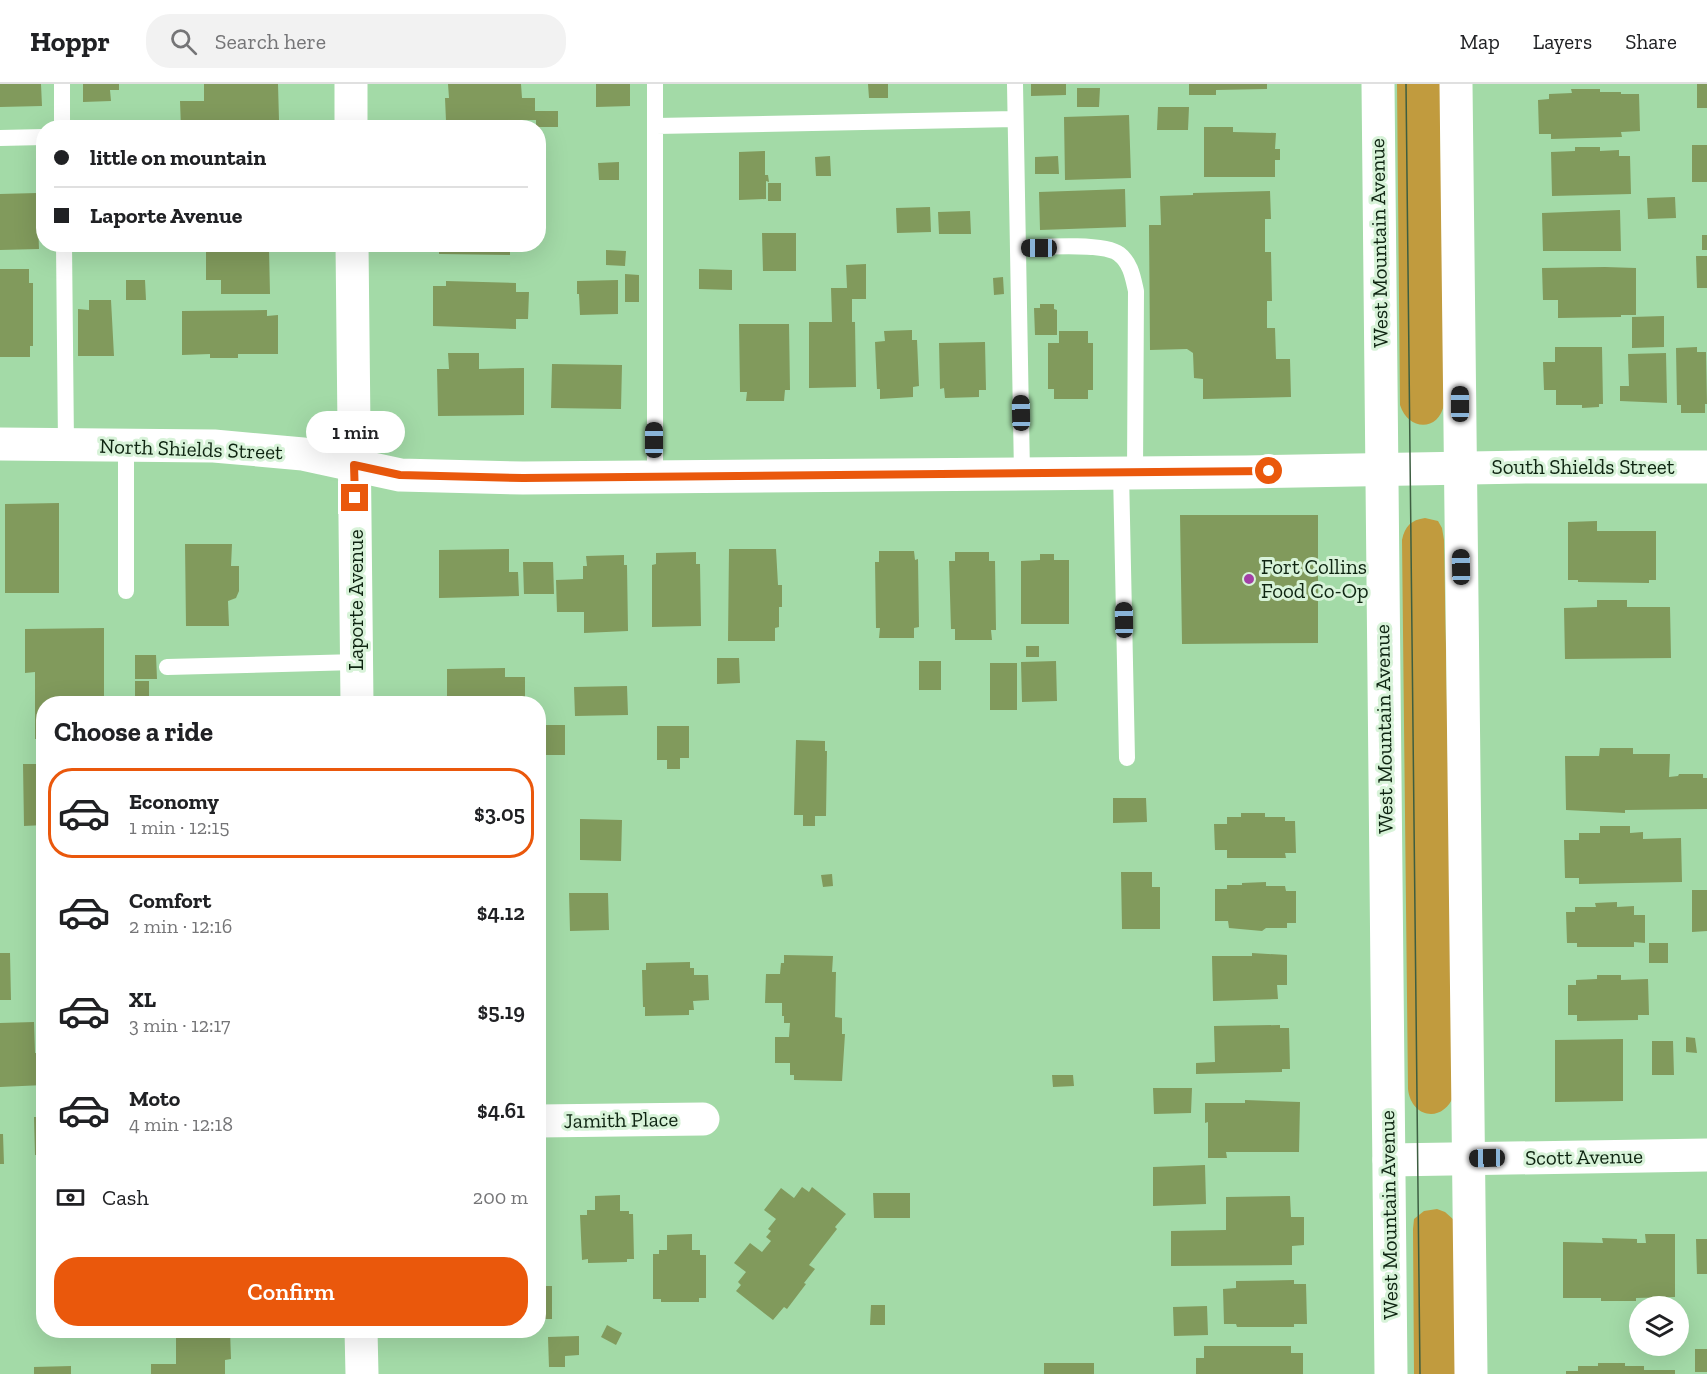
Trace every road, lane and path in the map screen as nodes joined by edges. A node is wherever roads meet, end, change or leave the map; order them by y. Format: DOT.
graph roads {
  1 [pos="62,84"];
  2 [pos="351,84"];
  3 [pos="655,84"];
  4 [pos="1015,84"];
  5 [pos="1378,84"];
  6 [pos="1456,84"];
  7 [pos="1015,119"];
  8 [pos="62,120"];
  9 [pos="351,120"];
  10 [pos="656,126"];
  11 [pos="36,137"];
  12 [pos="0,138"];
  13 [pos="1018,248"];
  14 [pos="63,252"];
  15 [pos="352,252"];
  16 [pos="0,444"];
  17 [pos="66,444"];
  18 [pos="126,445"];
  19 [pos="354,465"];
  20 [pos="1707,467"];
  21 [pos="1460,468"];
  22 [pos="1382,470"];
  23 [pos="1128,472"];
  24 [pos="1022,473"];
  25 [pos="654,477"];
  26 [pos="126,591"];
  27 [pos="357,662"];
  28 [pos="167,667"];
  29 [pos="357,696"];
  30 [pos="1127,758"];
  31 [pos="703,1119"];
  32 [pos="546,1121"];
  33 [pos="1707,1155"];
  34 [pos="1468,1158"];
  35 [pos="1389,1160"];
  36 [pos="361,1338"];
  37 [pos="362,1374"];
  38 [pos="1391,1374"];
  39 [pos="1471,1374"];
  1 -- 8 [label="lane"];
  2 -- 9 [label="street"];
  3 -- 10 [label="lane"];
  4 -- 7 [label="lane"];
  5 -- 22 [label="street, West Mountain Avenue"];
  6 -- 21 [label="street"];
  7 -- 10 [label="lane"];
  7 -- 13 [label="lane"];
  10 -- 25 [label="lane"];
  11 -- 12 [label="lane"];
  13 -- 23 [label="lane"];
  13 -- 24 [label="lane"];
  14 -- 17 [label="lane"];
  15 -- 19 [label="street, Laporte Avenue"];
  16 -- 17 [label="street, North Shields Street"];
  17 -- 18 [label="street, North Shields Street"];
  18 -- 19 [label="street, North Shields Street"];
  18 -- 26 [label="lane"];
  19 -- 25 [label="street, North Shields Street"];
  19 -- 27 [label="street, Laporte Avenue"];
  20 -- 21 [label="street, South Shields Street"];
  21 -- 22 [label="street, North Shields Street"];
  21 -- 34 [label="street"];
  22 -- 23 [label="street, North Shields Street"];
  22 -- 35 [label="street, West Mountain Avenue"];
  23 -- 24 [label="street, North Shields Street"];
  23 -- 30 [label="lane"];
  24 -- 25 [label="street, North Shields Street"];
  27 -- 28 [label="lane"];
  27 -- 29 [label="street, Laporte Avenue"];
  31 -- 32 [label="street, Jamith Place"];
  33 -- 34 [label="street, Scott Avenue"];
  34 -- 35 [label="street, Scott Avenue"];
  34 -- 39 [label="street"];
  35 -- 38 [label="street, West Mountain Avenue"];
  36 -- 37 [label="street"];
}
